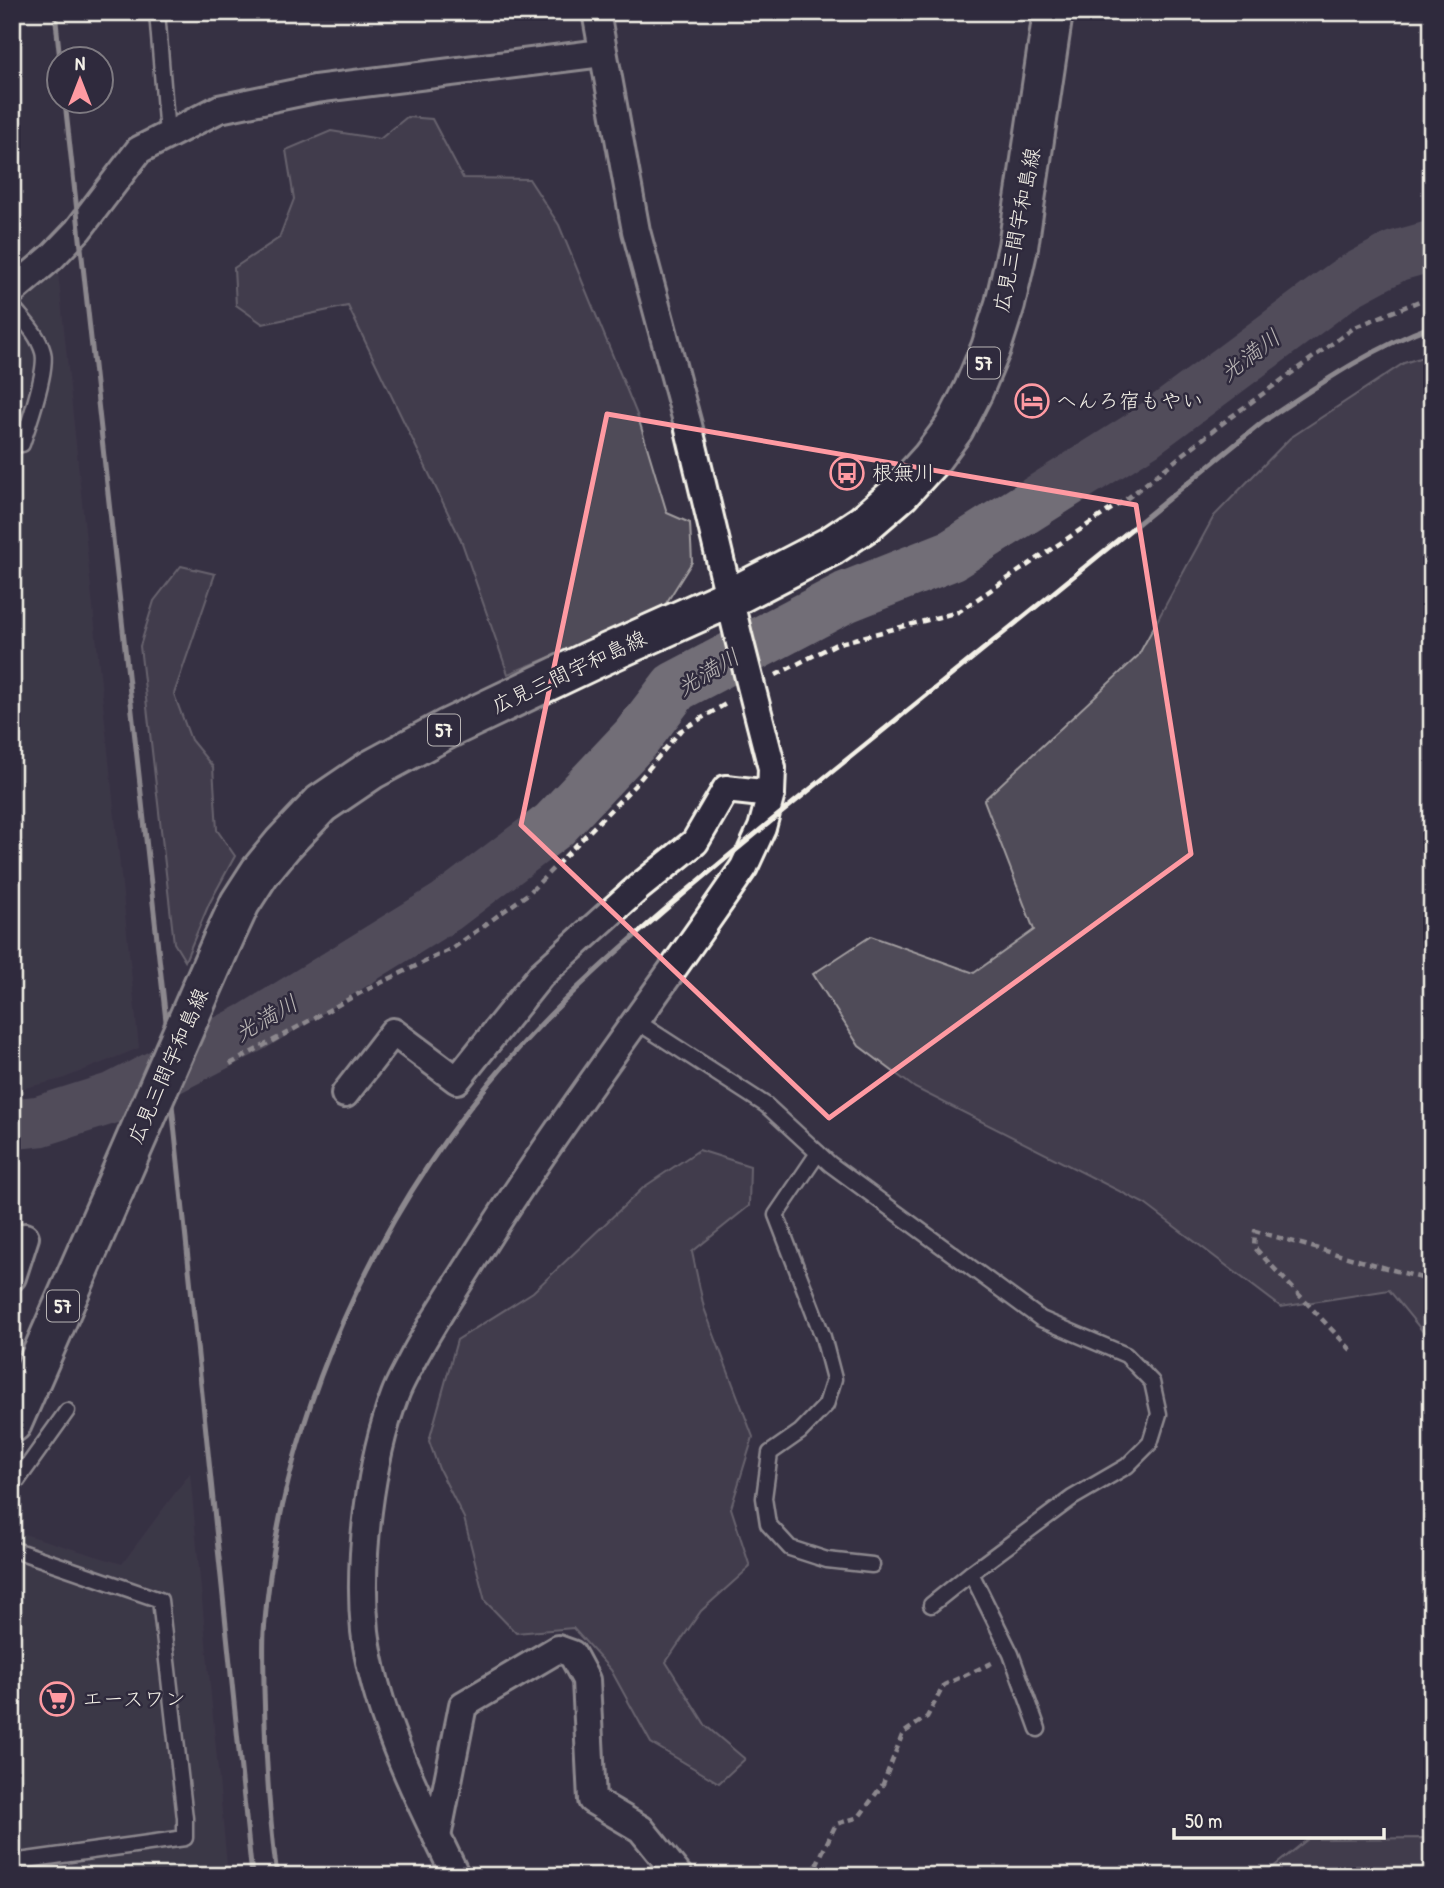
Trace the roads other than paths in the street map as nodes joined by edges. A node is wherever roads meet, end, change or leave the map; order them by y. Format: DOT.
graph roads {
  1 [pos="157,12"];
  2 [pos="596,12"];
  3 [pos="1053,12"];
  4 [pos="602,53"];
  5 [pos="167,134"];
  6 [pos="12,291"];
  7 [pos="12,306"];
  8 [pos="12,445"];
  9 [pos="730,598"];
  10 [pos="771,793"];
  11 [pos="636,1021"];
  12 [pos="345,1094"];
  13 [pos="818,1153"];
  14 [pos="25,1237"];
  15 [pos="12,1277"];
  16 [pos="67,1412"];
  17 [pos="12,1423"];
  18 [pos="12,1488"];
  19 [pos="12,1549"];
  20 [pos="872,1564"];
  21 [pos="971,1573"];
  22 [pos="931,1605"];
  23 [pos="1038,1729"];
  24 [pos="437,1837"];
  25 [pos="12,1862"];
  26 [pos="456,1876"];
  27 [pos="679,1876"];
  1 -- 5 [label="lane"];
  2 -- 4 [label="street"];
  3 -- 9 [label="main road, 広見三間宇和島線 / 57"];
  4 -- 5 [label="street"];
  4 -- 9 [label="street"];
  5 -- 6 [label="street"];
  7 -- 8 [label="lane"];
  9 -- 10 [label="street"];
  9 -- 17 [label="main road, 広見三間宇和島線 / 57, bridge"];
  10 -- 11 [label="street"];
  10 -- 12 [label="street"];
  11 -- 13 [label="lane"];
  11 -- 24 [label="street"];
  13 -- 20 [label="lane"];
  13 -- 21 [label="lane"];
  14 -- 15 [label="street"];
  16 -- 18 [label="lane"];
  19 -- 25 [label="lane"];
  21 -- 22 [label="lane"];
  21 -- 23 [label="lane"];
  24 -- 26 [label="street"];
  24 -- 27 [label="street"];
}
